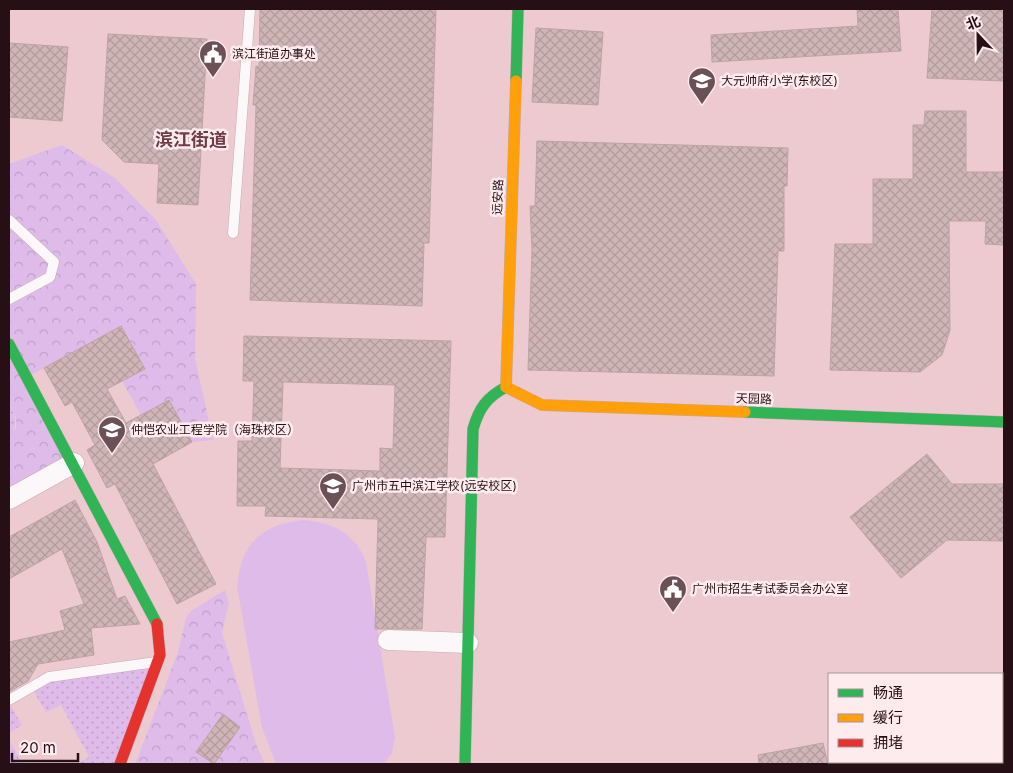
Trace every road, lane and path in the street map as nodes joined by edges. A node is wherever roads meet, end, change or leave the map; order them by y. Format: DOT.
graph roads {
  1 [pos="250,9"];
  2 [pos="518,9"];
  3 [pos="9,220"];
  4 [pos="233,233"];
  5 [pos="9,299"];
  6 [pos="9,344"];
  7 [pos="506,387"];
  8 [pos="1004,422"];
  9 [pos="74,463"];
  10 [pos="9,499"];
  11 [pos="388,640"];
  12 [pos="468,643"];
  13 [pos="158,662"];
  14 [pos="9,700"];
  15 [pos="120,764"];
  16 [pos="465,764"];
  1 -- 4 [label="lane"];
  2 -- 7 [label="street, 远安路"];
  3 -- 5 [label="lane"];
  6 -- 9 [label="street"];
  7 -- 8 [label="street, 天园路"];
  7 -- 12 [label="street"];
  9 -- 10 [label="street"];
  9 -- 13 [label="street"];
  11 -- 12 [label="street"];
  12 -- 16 [label="street"];
  13 -- 14 [label="lane"];
  13 -- 15 [label="street"];
}
